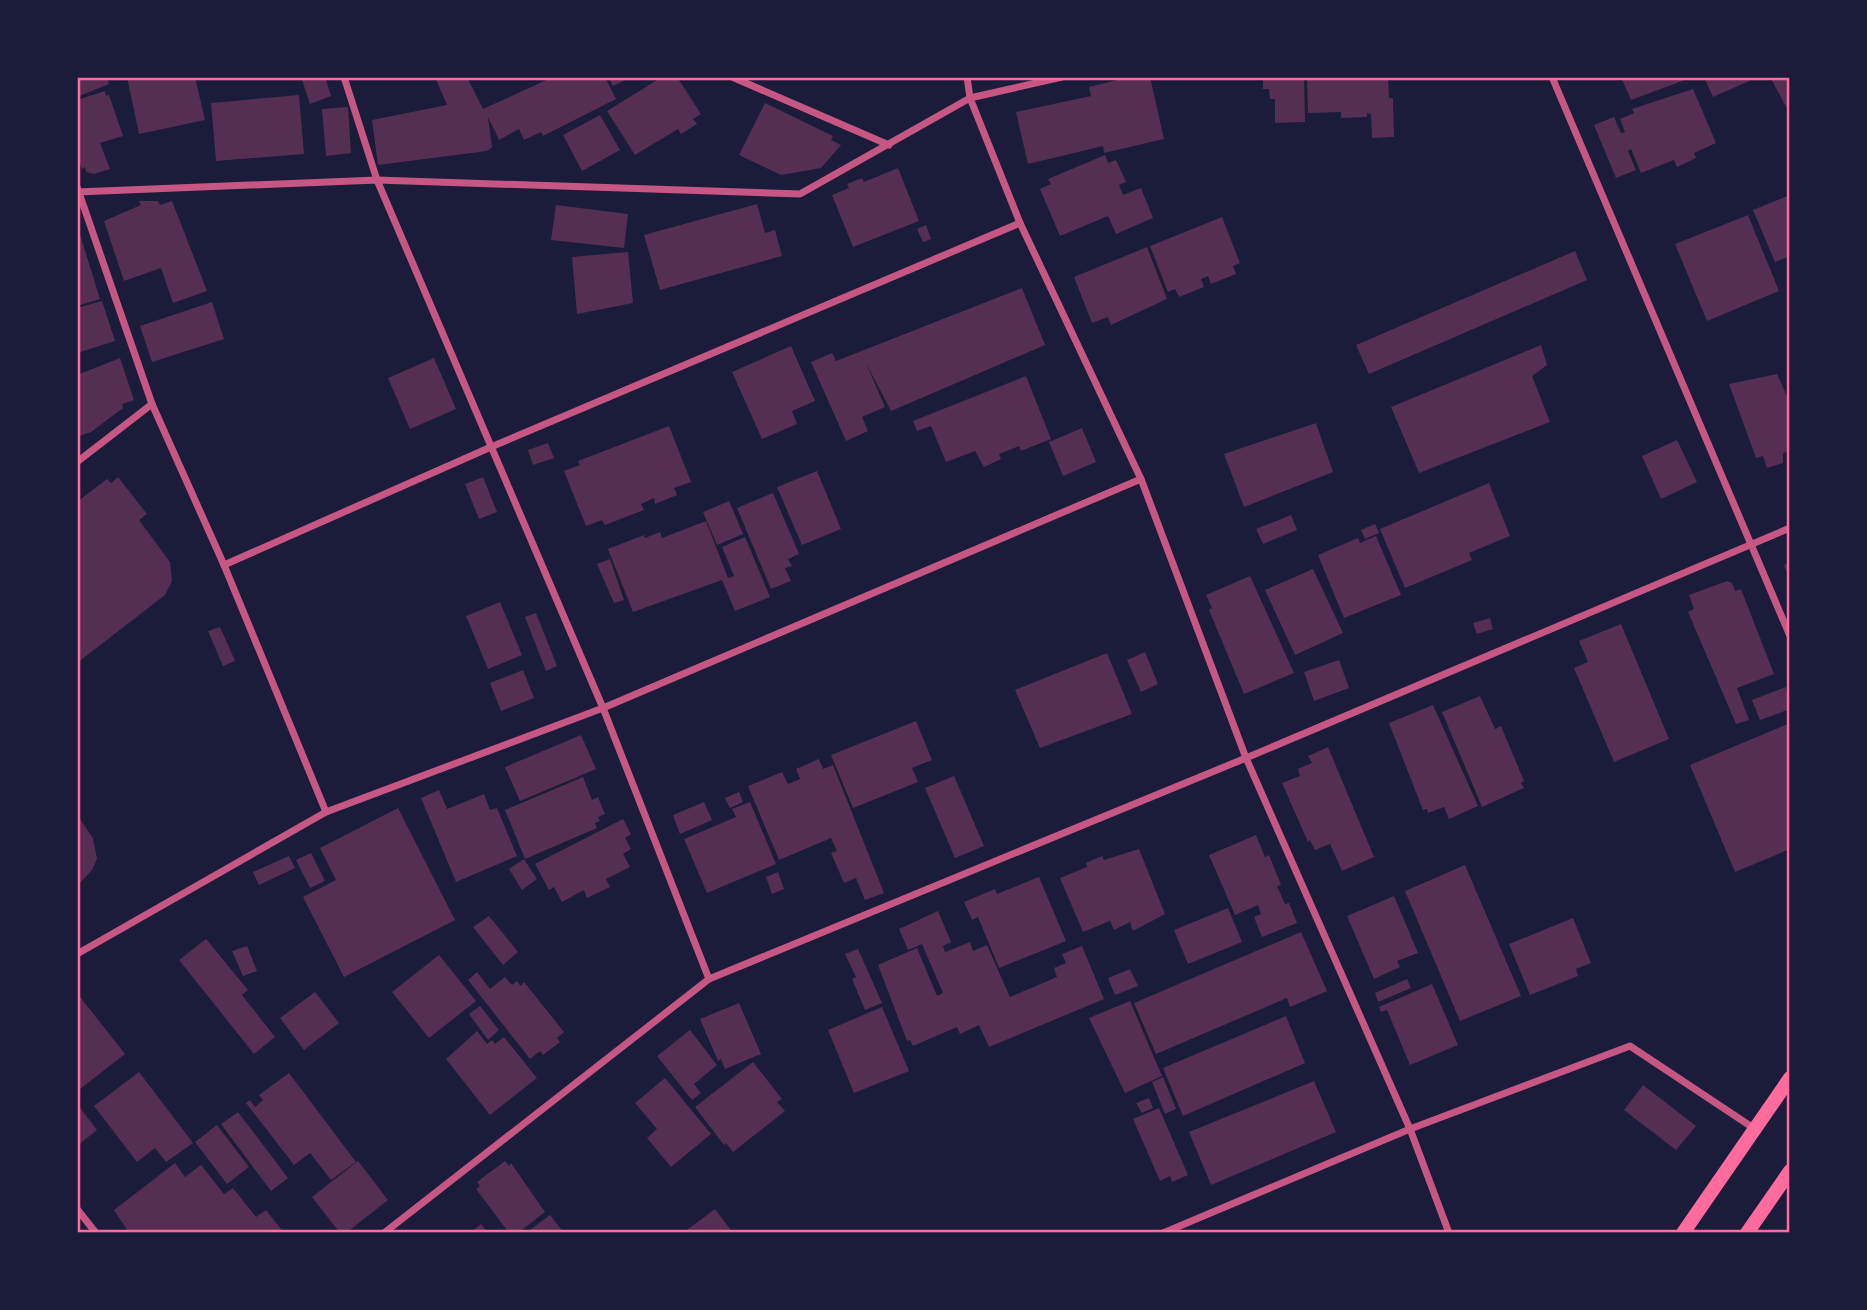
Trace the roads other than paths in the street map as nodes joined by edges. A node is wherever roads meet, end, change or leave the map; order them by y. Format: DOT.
graph roads {
  1 [pos="344,77"];
  2 [pos="732,77"];
  3 [pos="967,77"];
  4 [pos="1062,77"];
  5 [pos="1552,77"];
  6 [pos="970,98"];
  7 [pos="889,145"];
  8 [pos="377,180"];
  9 [pos="78,190"];
  10 [pos="1020,223"];
  11 [pos="152,404"];
  12 [pos="491,447"];
  13 [pos="77,461"];
  14 [pos="1142,479"];
  15 [pos="1790,528"];
  16 [pos="1750,545"];
  17 [pos="224,565"];
  18 [pos="1790,636"];
  19 [pos="603,708"];
  20 [pos="1246,758"];
  21 [pos="326,812"];
  22 [pos="77,954"];
  23 [pos="709,979"];
  24 [pos="1790,1078"];
  25 [pos="1409,1129"];
  26 [pos="1755,1129"];
  27 [pos="1790,1171"];
  28 [pos="77,1209"];
  29 [pos="96,1233"];
  30 [pos="384,1233"];
  31 [pos="1163,1233"];
  32 [pos="1449,1233"];
  33 [pos="1683,1233"];
  34 [pos="1747,1233"];
  1 -- 8 [label="street"];
  2 -- 7 [label="street"];
  3 -- 6 [label="street"];
  4 -- 6 [label="street"];
  5 -- 16 [label="street"];
  6 -- 7 [label="street"];
  6 -- 10 [label="street"];
  7 -- 8 [label="street"];
  8 -- 9 [label="street"];
  8 -- 12 [label="street"];
  9 -- 11 [label="street"];
  10 -- 12 [label="street"];
  10 -- 14 [label="street"];
  11 -- 13 [label="street"];
  11 -- 17 [label="street"];
  12 -- 17 [label="street"];
  12 -- 19 [label="street"];
  14 -- 19 [label="street"];
  14 -- 20 [label="street"];
  15 -- 16 [label="street"];
  16 -- 18 [label="street"];
  16 -- 20 [label="street"];
  17 -- 21 [label="street"];
  19 -- 21 [label="street"];
  19 -- 23 [label="street"];
  20 -- 23 [label="street"];
  20 -- 25 [label="street"];
  21 -- 22 [label="street"];
  23 -- 30 [label="street"];
  24 -- 26 [label="main road"];
  25 -- 26 [label="street"];
  25 -- 31 [label="street"];
  25 -- 32 [label="street"];
  26 -- 33 [label="main road"];
  27 -- 34 [label="main road"];
  28 -- 29 [label="street"];
}
